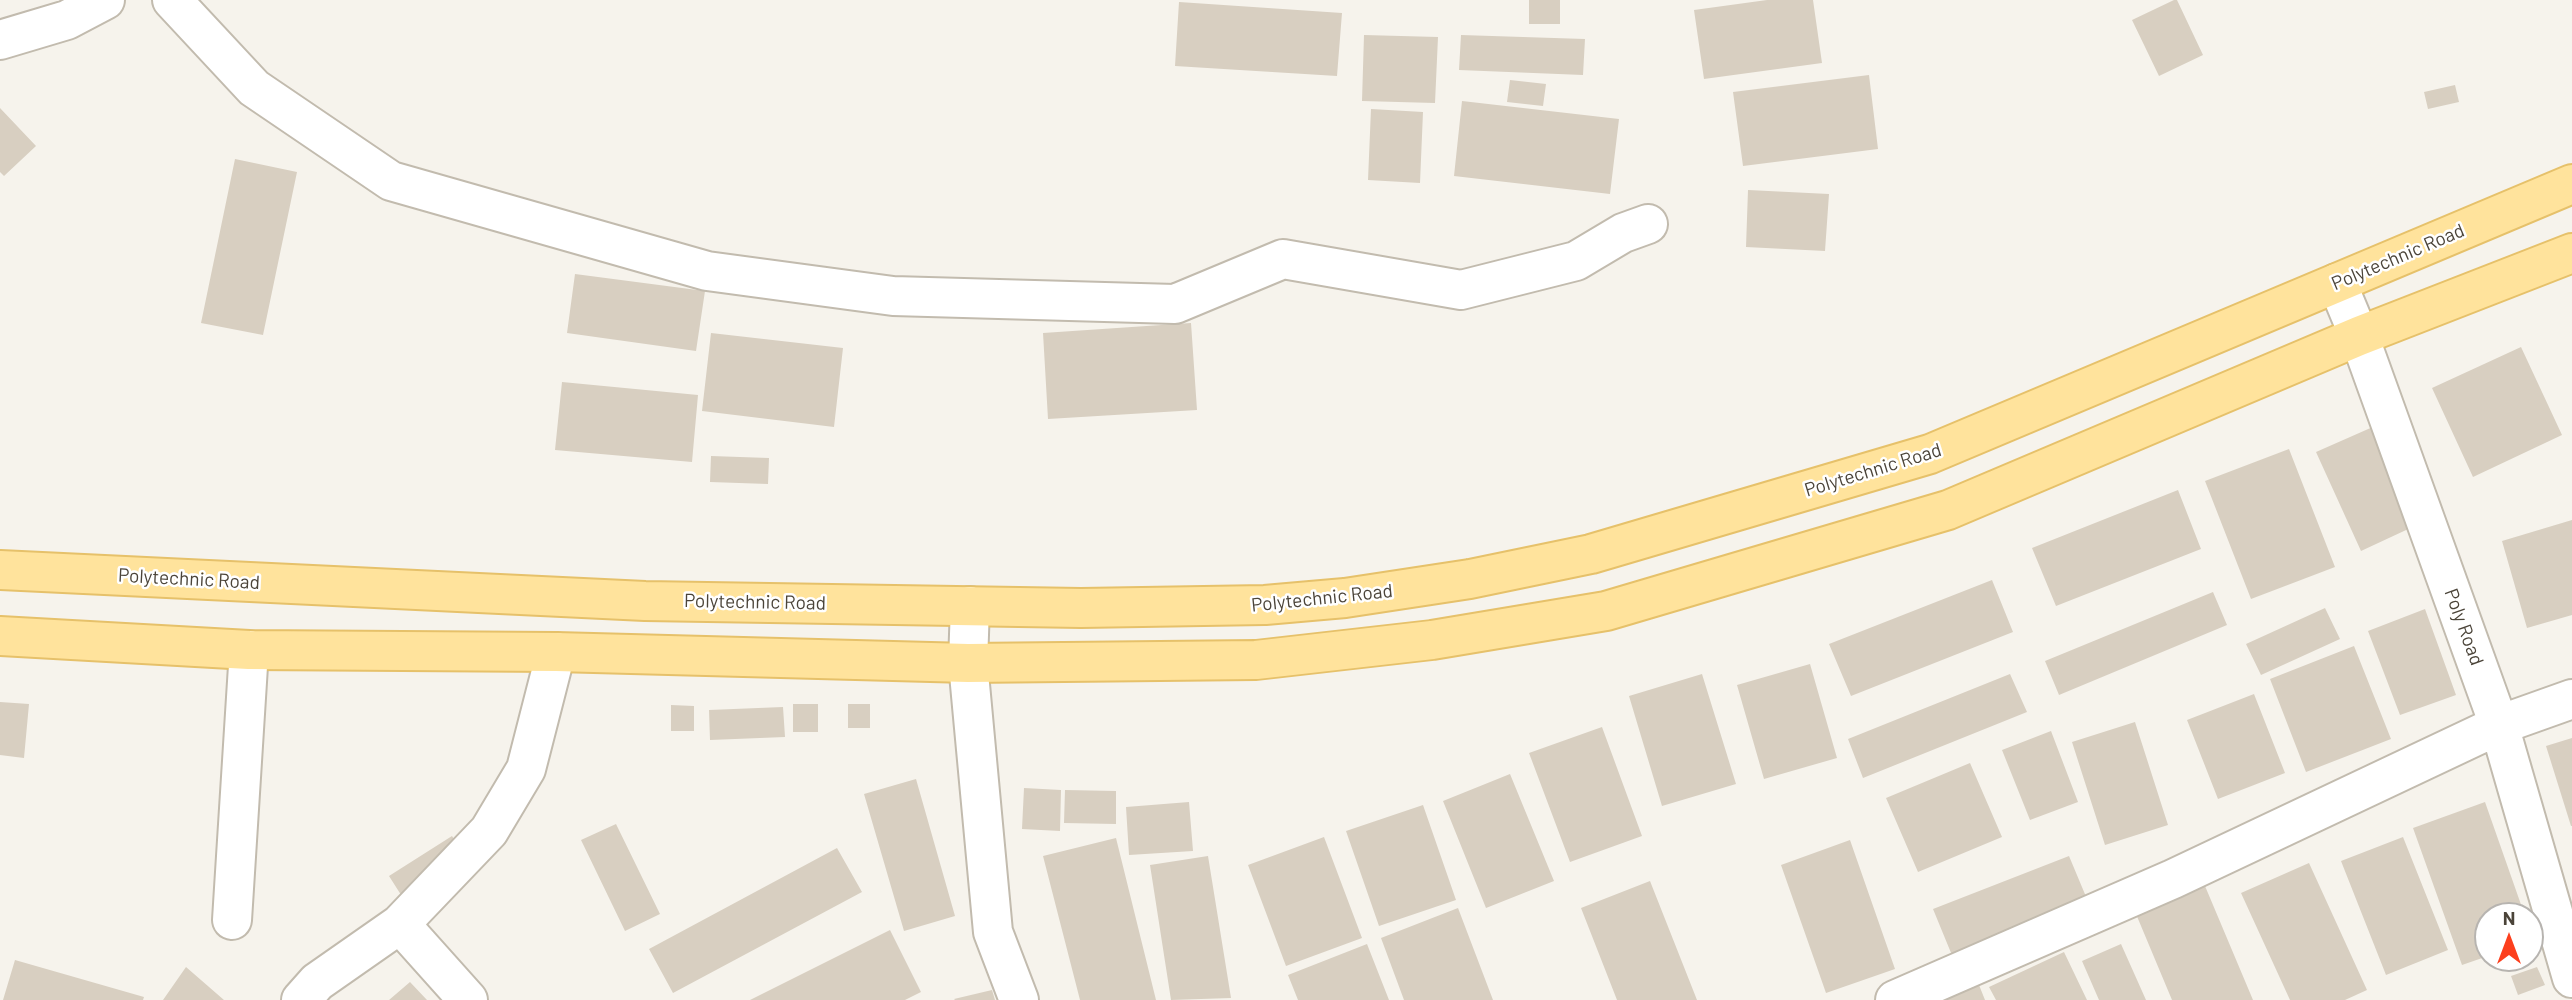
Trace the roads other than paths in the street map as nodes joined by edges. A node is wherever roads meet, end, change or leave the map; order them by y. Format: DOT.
graph roads {
  1 [pos="105,0"];
  2 [pos="172,0"];
  3 [pos="0,40"];
  4 [pos="2572,184"];
  5 [pos="1648,224"];
  6 [pos="2572,253"];
  7 [pos="2337,283"];
  8 [pos="2359,336"];
  9 [pos="0,570"];
  10 [pos="970,606"];
  11 [pos="0,636"];
  12 [pos="249,650"];
  13 [pos="556,652"];
  14 [pos="968,663"];
  15 [pos="2572,699"];
  16 [pos="2499,725"];
  17 [pos="232,920"];
  18 [pos="400,924"];
  19 [pos="2572,978"];
  20 [pos="301,1000"];
  21 [pos="468,1000"];
  22 [pos="1019,1000"];
  23 [pos="1895,1000"];
  1 -- 3 [label="street"];
  2 -- 5 [label="street"];
  4 -- 7 [label="main road, Polytechnic Road"];
  6 -- 8 [label="main road"];
  7 -- 8 [label="street, Poly Road"];
  7 -- 10 [label="main road, Polytechnic Road"];
  8 -- 14 [label="main road"];
  8 -- 16 [label="street, Poly Road"];
  9 -- 10 [label="main road, Polytechnic Road"];
  10 -- 14 [label="street"];
  11 -- 12 [label="main road"];
  12 -- 13 [label="main road"];
  12 -- 17 [label="street"];
  13 -- 14 [label="main road"];
  13 -- 18 [label="street"];
  14 -- 22 [label="street"];
  15 -- 16 [label="street"];
  16 -- 19 [label="street, Poly Road"];
  16 -- 23 [label="street"];
  18 -- 20 [label="street"];
  18 -- 21 [label="street"];
}
